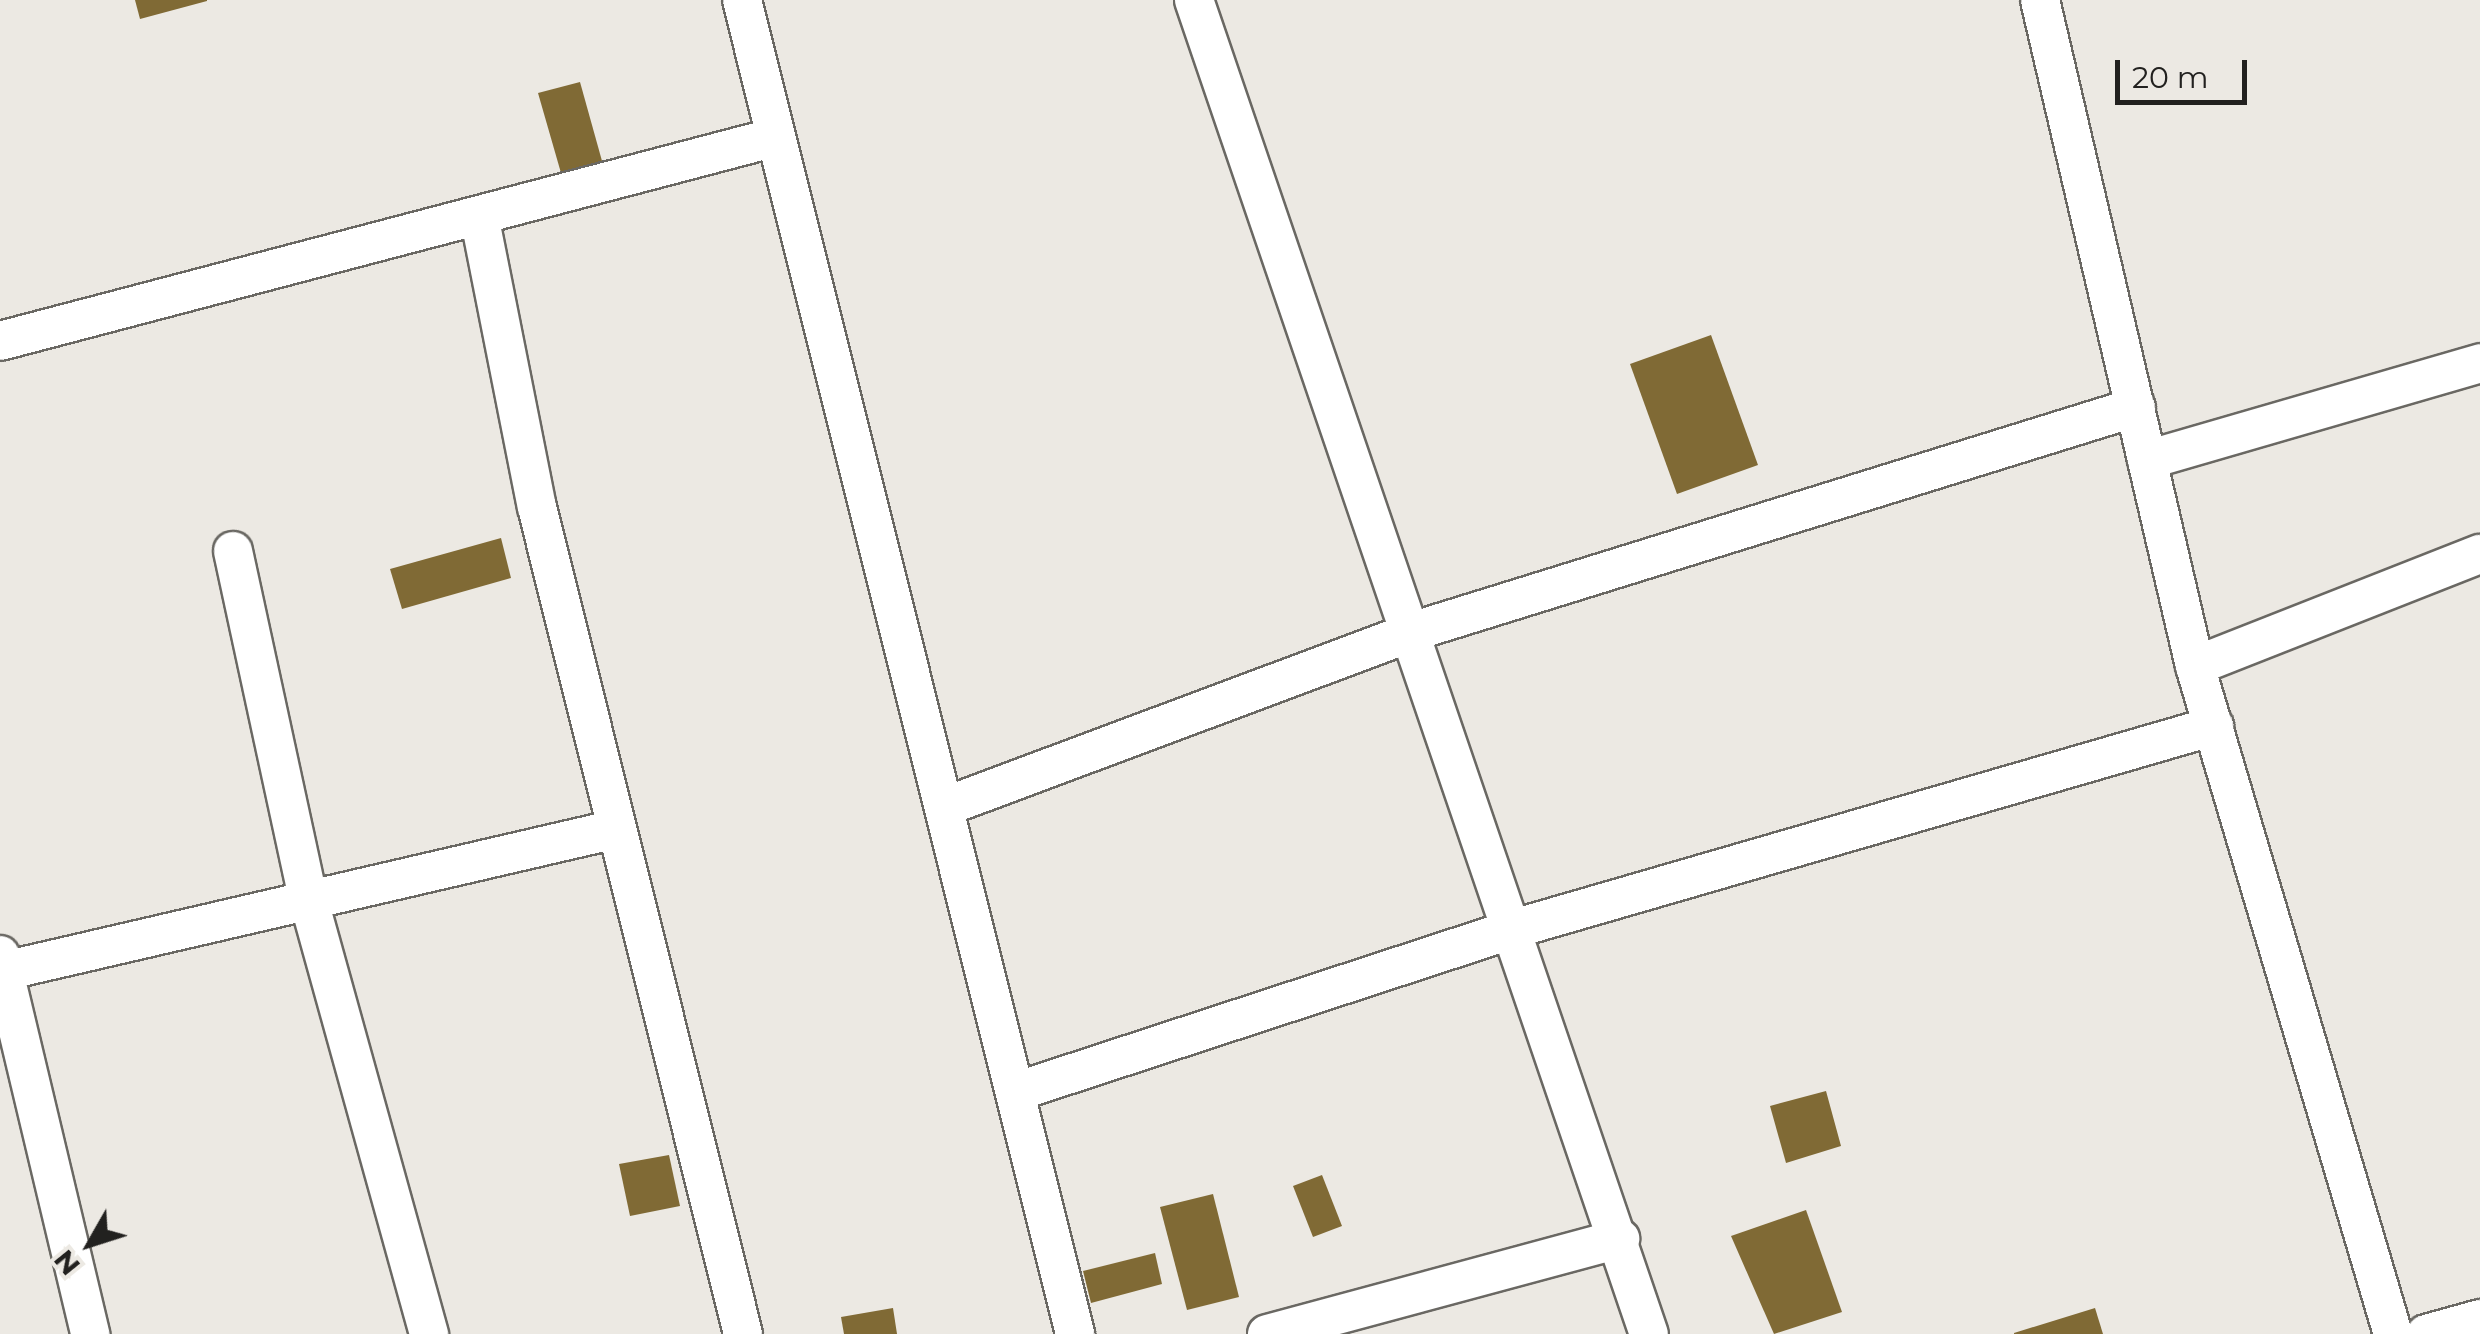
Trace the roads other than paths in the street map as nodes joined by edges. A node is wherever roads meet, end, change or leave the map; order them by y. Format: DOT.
graph roads {
  1 [pos="742,0"];
  2 [pos="1194,0"];
  3 [pos="2040,0"];
  4 [pos="776,137"];
  5 [pos="480,220"];
  6 [pos="0,341"];
  7 [pos="2480,363"];
  8 [pos="2136,408"];
  9 [pos="2147,460"];
  10 [pos="233,551"];
  11 [pos="2480,554"];
  12 [pos="1412,632"];
  13 [pos="2195,666"];
  14 [pos="2214,726"];
  15 [pos="944,807"];
  16 [pos="616,829"];
  17 [pos="307,894"];
  18 [pos="1514,929"];
  19 [pos="2,963"];
  20 [pos="1015,1092"];
  21 [pos="1620,1240"];
  22 [pos="2480,1319"];
  23 [pos="90,1334"];
  24 [pos="429,1334"];
  25 [pos="743,1334"];
  26 [pos="1075,1334"];
  27 [pos="1267,1334"];
  28 [pos="1648,1334"];
  29 [pos="2393,1334"];
  30 [pos="2426,1334"];
  1 -- 4 [label="street"];
  2 -- 12 [label="street"];
  3 -- 8 [label="street"];
  4 -- 5 [label="street"];
  4 -- 15 [label="street"];
  5 -- 6 [label="street"];
  5 -- 16 [label="street"];
  7 -- 9 [label="street"];
  8 -- 9 [label="street"];
  8 -- 12 [label="street"];
  9 -- 13 [label="street"];
  10 -- 17 [label="street"];
  11 -- 13 [label="street"];
  12 -- 15 [label="street"];
  12 -- 18 [label="street"];
  13 -- 14 [label="street"];
  14 -- 18 [label="street"];
  14 -- 29 [label="street"];
  15 -- 20 [label="street"];
  16 -- 17 [label="street"];
  16 -- 25 [label="street"];
  17 -- 19 [label="street"];
  17 -- 24 [label="street"];
  18 -- 20 [label="street"];
  18 -- 21 [label="street"];
  19 -- 23 [label="street"];
  20 -- 26 [label="street"];
  21 -- 27 [label="street"];
  21 -- 28 [label="street"];
  22 -- 30 [label="street"];
}
